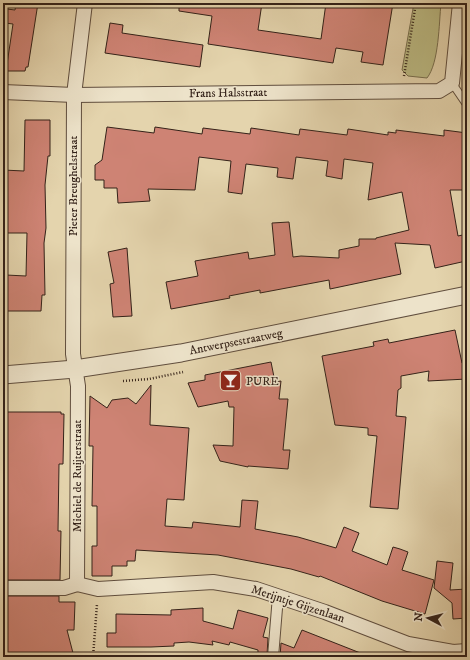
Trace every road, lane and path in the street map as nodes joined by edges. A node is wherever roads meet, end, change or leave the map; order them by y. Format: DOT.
graph roads {
  1 [pos="85,3"];
  2 [pos="416,3"];
  3 [pos="460,3"];
  4 [pos="452,83"];
  5 [pos="402,91"];
  6 [pos="3,92"];
  7 [pos="74,95"];
  8 [pos="467,104"];
  9 [pos="467,295"];
  10 [pos="75,369"];
  11 [pos="3,375"];
  12 [pos="76,584"];
  13 [pos="3,588"];
  14 [pos="98,589"];
  15 [pos="278,596"];
  16 [pos="467,652"];
  17 [pos="93,657"];
  18 [pos="274,657"];
  1 -- 7 [label="street, Pieter Breughelstraat"];
  2 -- 5 [label="path"];
  3 -- 4 [label="street"];
  4 -- 5 [label="street, Frans Halsstraat"];
  4 -- 8 [label="lane"];
  5 -- 7 [label="street, Frans Halsstraat"];
  6 -- 7 [label="street, Frans Halsstraat"];
  7 -- 10 [label="street, Pieter Breughelstraat"];
  9 -- 10 [label="street, Antwerpsestraatweg"];
  10 -- 11 [label="street, Antwerpsestraatweg"];
  10 -- 12 [label="street, Michiel de Ruijterstraat"];
  12 -- 13 [label="street"];
  12 -- 14 [label="street, Merijntje Gijzenlaan"];
  14 -- 15 [label="street, Merijntje Gijzenlaan"];
  14 -- 17 [label="path"];
  15 -- 16 [label="street, Merijntje Gijzenlaan"];
  15 -- 18 [label="street"];
}
